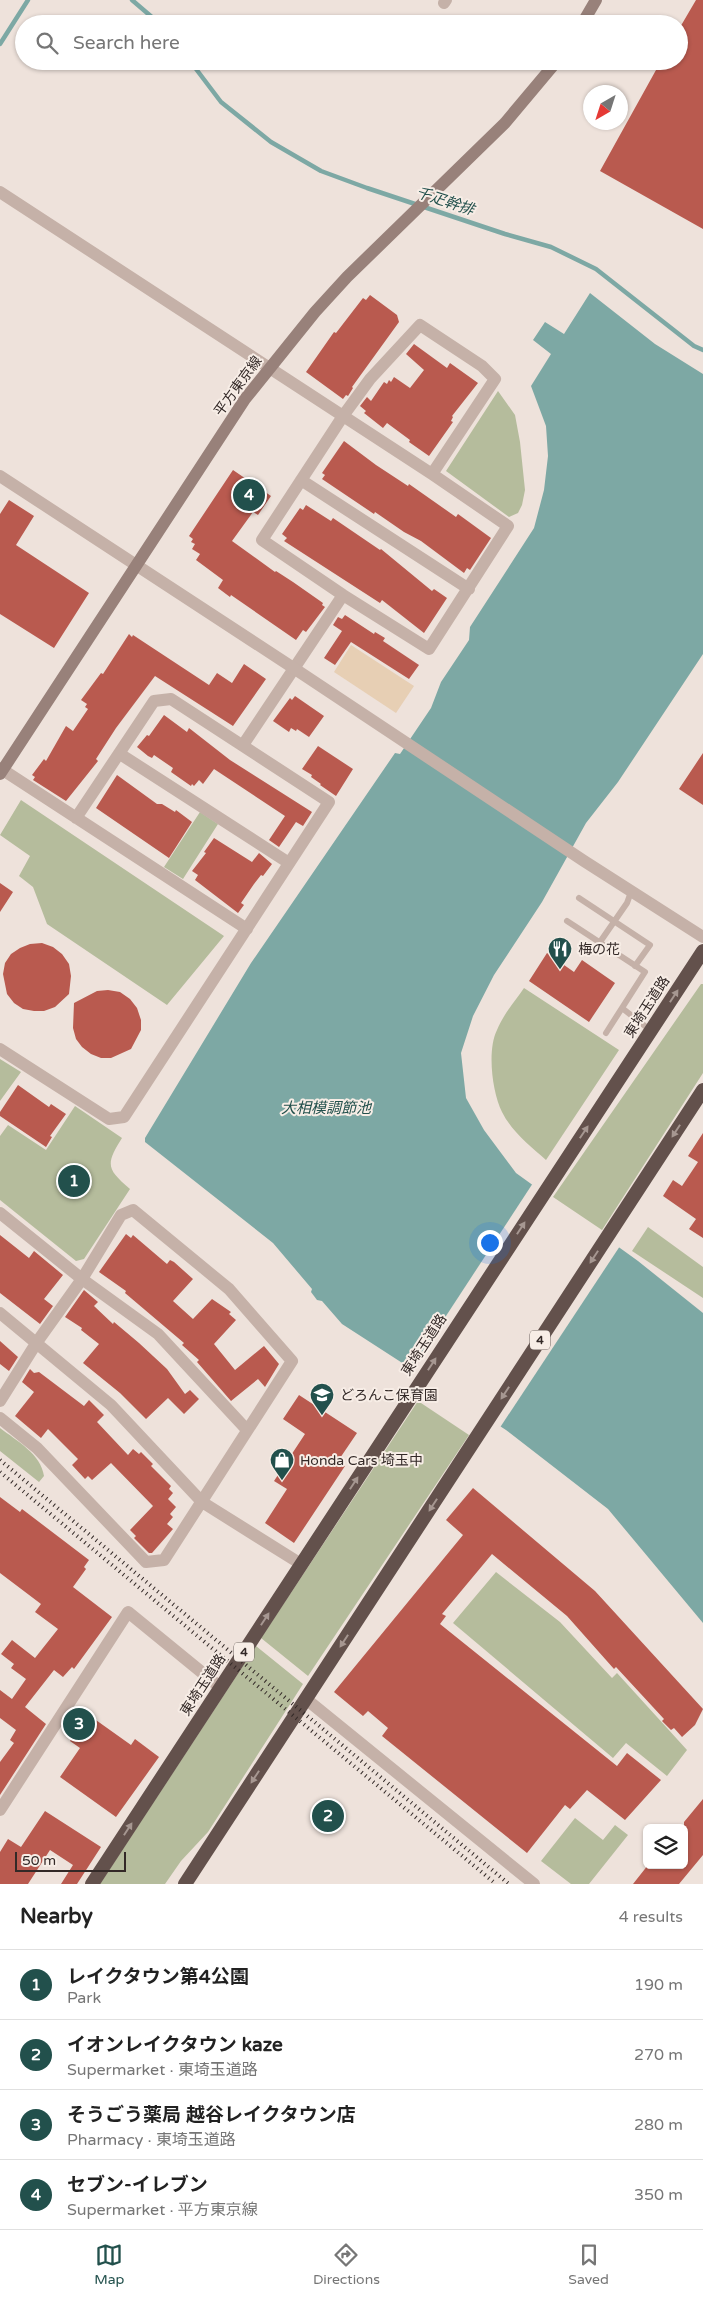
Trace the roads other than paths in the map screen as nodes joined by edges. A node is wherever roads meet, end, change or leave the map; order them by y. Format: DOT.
graph roads {
  1 [pos="596,0"];
  2 [pos="587,15"];
  3 [pos="549,70"];
  4 [pos="0,192"];
  5 [pos="270,368"];
  6 [pos="343,416"];
  7 [pos="432,474"];
  8 [pos="0,476"];
  9 [pos="302,480"];
  10 [pos="137,565"];
  11 [pos="469,589"];
  12 [pos="343,595"];
  13 [pos="295,668"];
  14 [pos="243,745"];
  15 [pos="120,754"];
  16 [pos="1,770"];
  17 [pos="76,818"];
  18 [pos="289,863"];
  19 [pos="631,892"];
  20 [pos="579,898"];
  21 [pos="567,921"];
  22 [pos="614,921"];
  23 [pos="247,929"];
  24 [pos="703,938"];
  25 [pos="600,942"];
  26 [pos="703,951"];
  27 [pos="635,966"];
  28 [pos="622,1008"];
  29 [pos="651,1031"];
  30 [pos="606,1033"];
  31 [pos="0,1049"];
  32 [pos="703,1090"];
  33 [pos="0,1213"];
  34 [pos="82,1279"];
  35 [pos="0,1313"];
  36 [pos="37,1342"];
  37 [pos="0,1401"];
  38 [pos="0,1418"];
  39 [pos="247,1430"];
  40 [pos="202,1502"];
  41 [pos="301,1564"];
  42 [pos="221,1688"];
  43 [pos="306,1699"];
  44 [pos="0,1810"];
  45 [pos="213,1841"];
  46 [pos="92,1884"];
  47 [pos="176,1884"];
  48 [pos="185,1884"];
  49 [pos="534,1884"];
  1 -- 2 [label="main road"];
  3 -- 5 [label="main road, 平方東京線"];
  4 -- 5 [label="street"];
  5 -- 6 [label="street"];
  5 -- 10 [label="main road, 平方東京線"];
  6 -- 7 [label="street"];
  6 -- 7 [label="street"];
  6 -- 9 [label="street"];
  7 -- 11 [label="street"];
  8 -- 10 [label="street"];
  9 -- 11 [label="street"];
  9 -- 12 [label="street"];
  10 -- 13 [label="street"];
  10 -- 16 [label="main road, 平方東京線"];
  11 -- 12 [label="street"];
  12 -- 13 [label="street"];
  13 -- 14 [label="street"];
  13 -- 19 [label="street"];
  14 -- 15 [label="street"];
  14 -- 18 [label="street"];
  15 -- 17 [label="street"];
  15 -- 18 [label="street"];
  16 -- 17 [label="street"];
  17 -- 23 [label="street"];
  18 -- 23 [label="street"];
  19 -- 22 [label="lane"];
  19 -- 24 [label="street"];
  20 -- 22 [label="lane"];
  21 -- 25 [label="lane"];
  22 -- 25 [label="lane"];
  22 -- 27 [label="lane"];
  23 -- 31 [label="street"];
  25 -- 27 [label="lane"];
  29 -- 26 [label="highway, 東埼玉道路 / 4, one-way"];
  27 -- 28 [label="lane"];
  28 -- 29 [label="lane"];
  28 -- 30 [label="lane"];
  41 -- 29 [label="highway, 東埼玉道路 / 4, one-way"];
  32 -- 43 [label="highway, 4, one-way"];
  33 -- 34 [label="street"];
  34 -- 36 [label="street"];
  34 -- 39 [label="street"];
  34 -- 39 [label="street"];
  35 -- 36 [label="street"];
  36 -- 37 [label="street"];
  36 -- 40 [label="street"];
  38 -- 40 [label="street"];
  39 -- 40 [label="street"];
  40 -- 41 [label="street"];
  42 -- 41 [label="highway, 東埼玉道路 / 4, one-way"];
  42 -- 44 [label="street"];
  46 -- 42 [label="highway, 東埼玉道路 / 4, one-way"];
  43 -- 45 [label="highway, 4, one-way"];
  43 -- 49 [label="street"];
  45 -- 47 [label="highway, 4"];
  45 -- 48 [label="highway, 4"];
}
